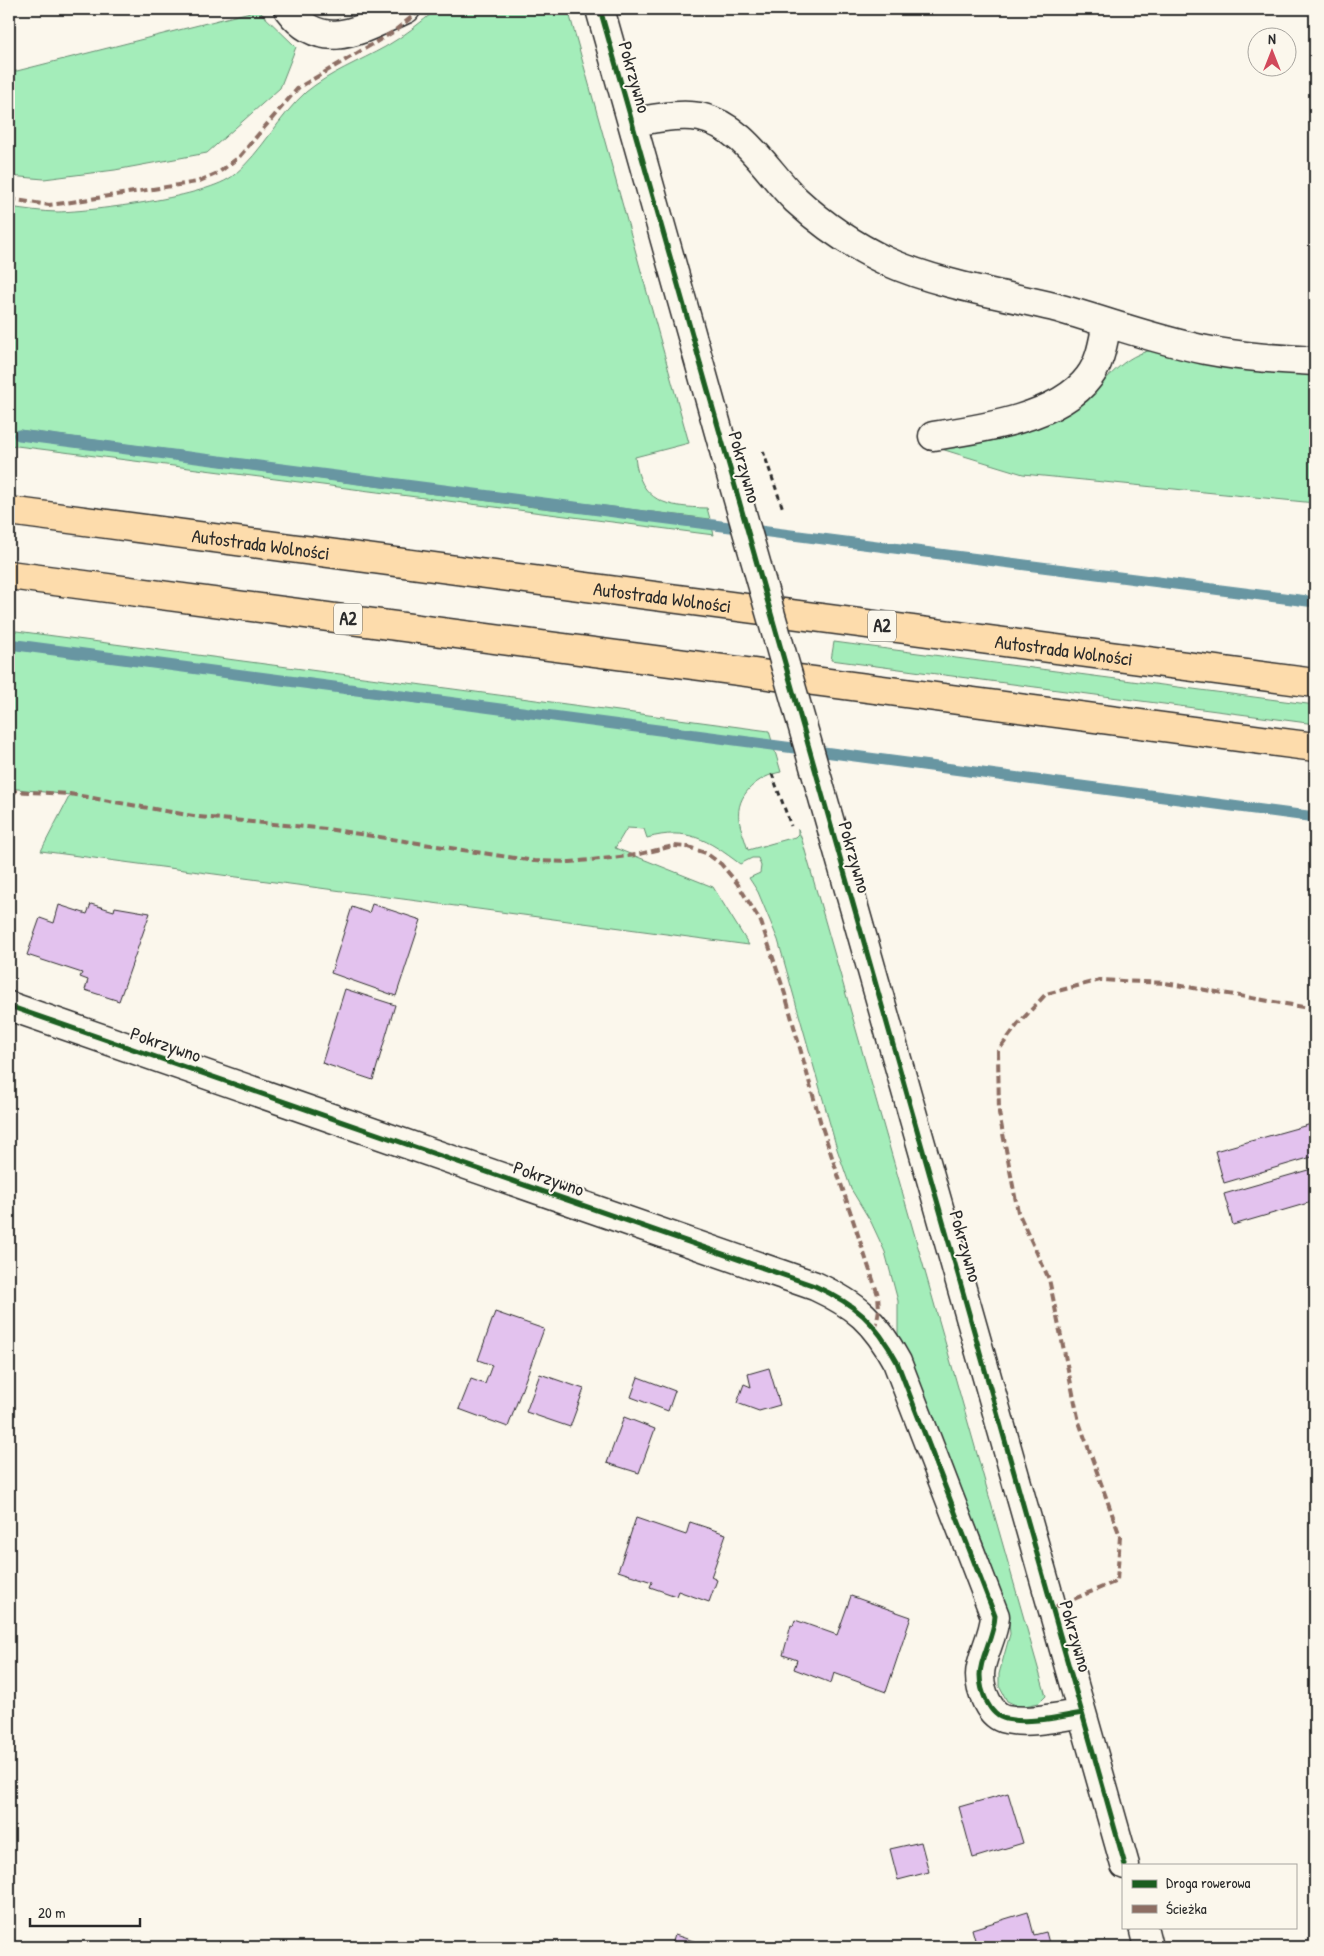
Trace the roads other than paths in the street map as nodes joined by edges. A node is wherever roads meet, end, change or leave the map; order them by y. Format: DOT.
graph roads {
  1 [pos="288,9"];
  2 [pos="406,9"];
  3 [pos="600,9"];
  4 [pos="633,122"];
  5 [pos="1107,323"];
  6 [pos="1315,361"];
  7 [pos="933,436"];
  8 [pos="9,510"];
  9 [pos="9,575"];
  10 [pos="1315,683"];
  11 [pos="1315,747"];
  12 [pos="9,1006"];
  13 [pos="1082,1713"];
  14 [pos="1125,1864"];
  15 [pos="1143,1928"];
  16 [pos="1148,1947"];
  1 -- 2 [label="street"];
  3 -- 4 [label="street, Pokrzywno"];
  4 -- 5 [label="street"];
  4 -- 13 [label="street, Pokrzywno, bridge"];
  5 -- 6 [label="street"];
  5 -- 7 [label="street"];
  8 -- 10 [label="highway, Autostrada Wolności / A2"];
  9 -- 11 [label="highway, A2"];
  12 -- 13 [label="street, Pokrzywno"];
  13 -- 14 [label="street, Pokrzywno"];
  15 -- 16 [label="street"];
}
